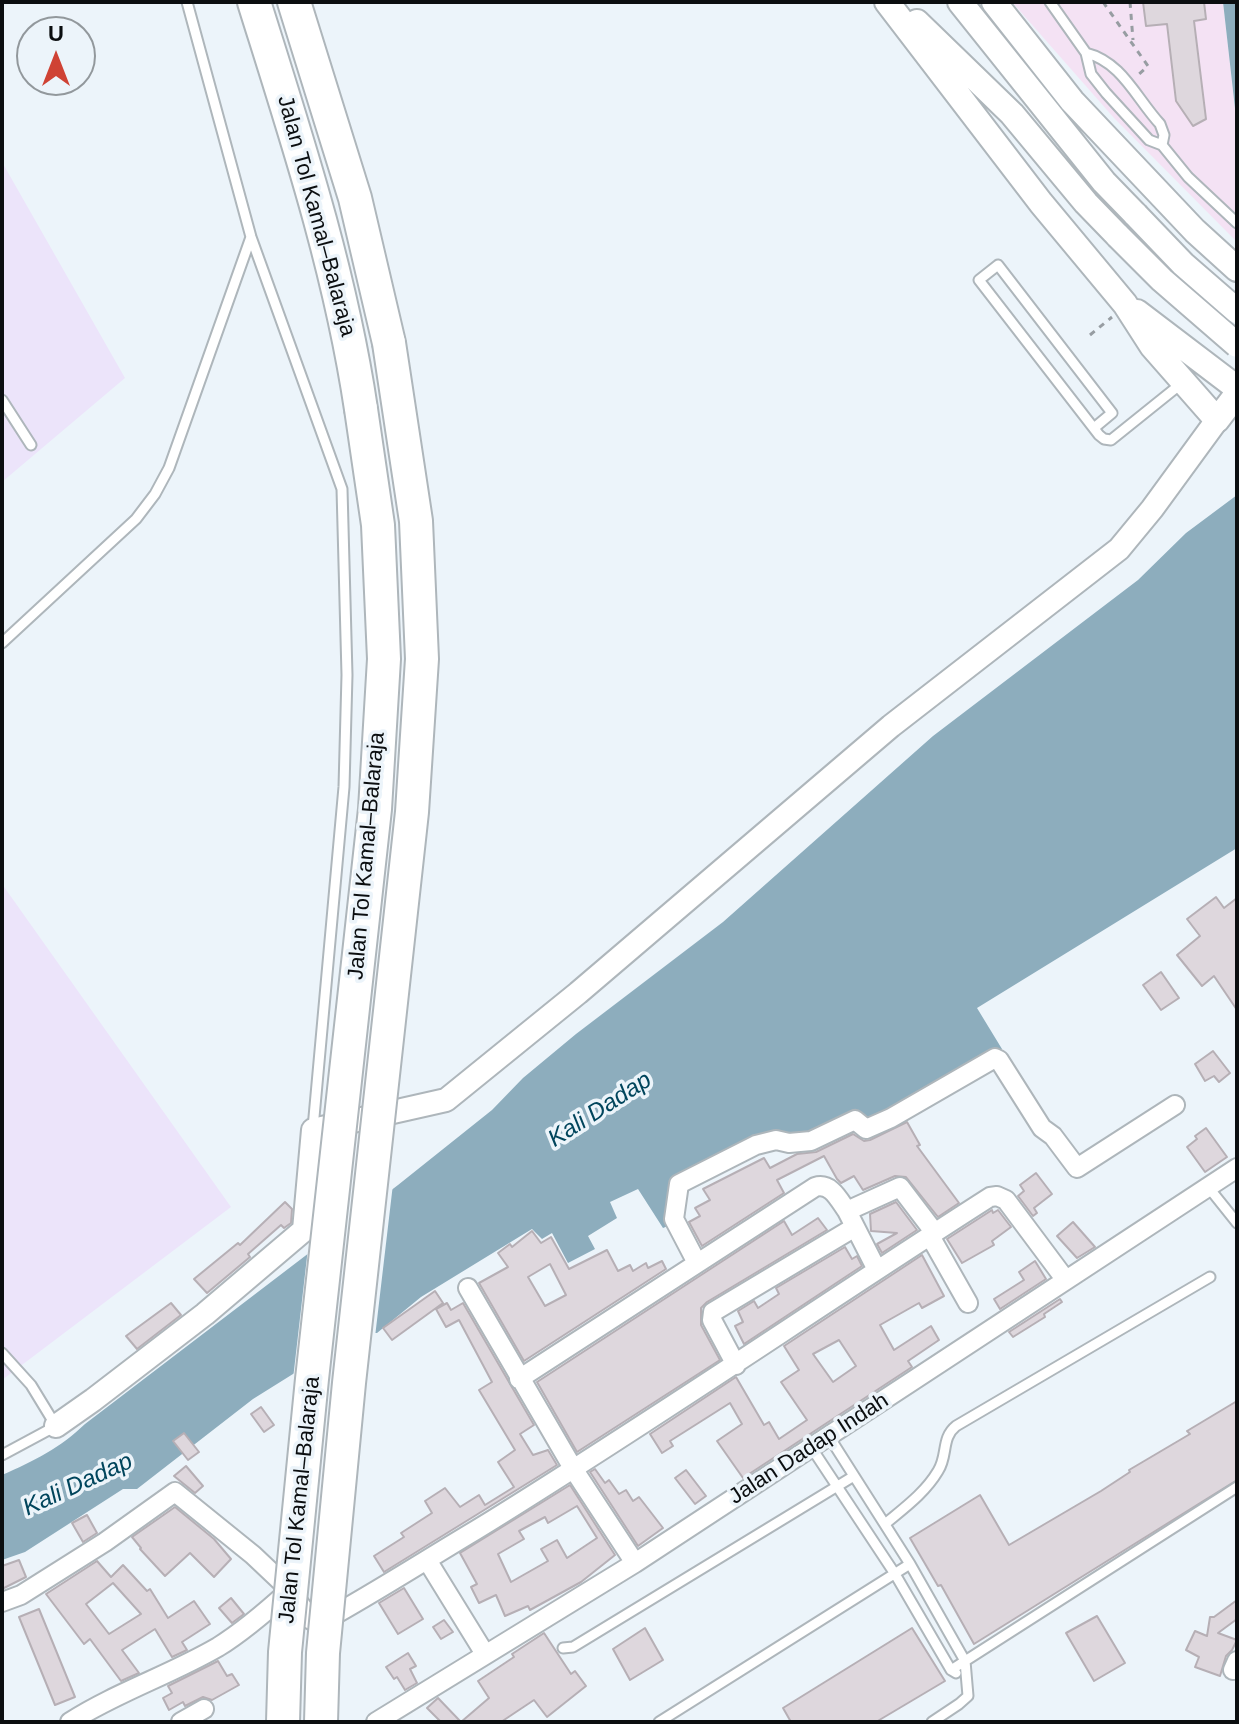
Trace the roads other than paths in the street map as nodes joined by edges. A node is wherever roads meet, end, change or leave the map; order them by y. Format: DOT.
graph roads {
  1 [pos="187,2"];
  2 [pos="254,2"];
  3 [pos="294,2"];
  4 [pos="887,2"];
  5 [pos="894,2"];
  6 [pos="960,2"];
  7 [pos="994,2"];
  8 [pos="1050,2"];
  9 [pos="976,13"];
  10 [pos="1086,53"];
  11 [pos="1162,145"];
  12 [pos="1237,223"];
  13 [pos="251,237"];
  14 [pos="1237,269"];
  15 [pos="1125,304"];
  16 [pos="1237,311"];
  17 [pos="1237,345"];
  18 [pos="1183,382"];
  19 [pos="1237,388"];
  20 [pos="1237,394"];
  21 [pos="2,400"];
  22 [pos="1217,420"];
  23 [pos="1094,428"];
  24 [pos="31,445"];
  25 [pos="2,643"];
  26 [pos="1175,1105"];
  27 [pos="313,1130"];
  28 [pos="1237,1168"];
  29 [pos="1209,1188"];
  30 [pos="851,1219"];
  31 [pos="1237,1223"];
  32 [pos="932,1234"];
  33 [pos="697,1263"];
  34 [pos="877,1270"];
  35 [pos="1210,1277"];
  36 [pos="1065,1279"];
  37 [pos="468,1288"];
  38 [pos="968,1303"];
  39 [pos="2,1353"];
  40 [pos="736,1365"];
  41 [pos="519,1379"];
  42 [pos="56,1426"];
  43 [pos="828,1434"];
  44 [pos="811,1447"];
  45 [pos="2,1455"];
  46 [pos="574,1470"];
  47 [pos="854,1476"];
  48 [pos="837,1487"];
  49 [pos="1237,1487"];
  50 [pos="885,1524"];
  51 [pos="427,1560"];
  52 [pos="635,1563"];
  53 [pos="910,1564"];
  54 [pos="895,1574"];
  55 [pos="290,1590"];
  56 [pos="2,1602"];
  57 [pos="563,1648"];
  58 [pos="485,1654"];
  59 [pos="965,1661"];
  60 [pos="951,1670"];
  61 [pos="965,1680"];
  62 [pos="204,1709"];
  63 [pos="70,1722"];
  64 [pos="181,1722"];
  65 [pos="283,1722"];
  66 [pos="321,1722"];
  67 [pos="376,1722"];
  68 [pos="659,1722"];
  69 [pos="932,1722"];
  1 -- 13 [label="lane"];
  2 -- 65 [label="highway, Jalan Tol Kamal–Balaraja, bridge"];
  3 -- 66 [label="highway, Jalan Tol Kamal–Balaraja, bridge"];
  4 -- 15 [label="main road"];
  5 -- 17 [label="main road, bridge"];
  6 -- 9 [label="main road"];
  7 -- 14 [label="main road"];
  8 -- 10 [label="lane"];
  9 -- 16 [label="main road, bridge"];
  10 -- 11 [label="lane"];
  10 -- 11 [label="lane"];
  11 -- 12 [label="lane"];
  13 -- 25 [label="lane"];
  13 -- 27 [label="lane"];
  15 -- 18 [label="main road"];
  15 -- 19 [label="main road"];
  18 -- 22 [label="main road"];
  18 -- 23 [label="lane"];
  20 -- 22 [label="main road"];
  21 -- 24 [label="lane"];
  22 -- 27 [label="street"];
  23 -- 23 [label="lane"];
  26 -- 33 [label="street"];
  27 -- 42 [label="street"];
  28 -- 29 [label="street, Jalan Dadap Indah"];
  29 -- 31 [label="lane"];
  29 -- 36 [label="street, Jalan Dadap Indah"];
  30 -- 32 [label="street"];
  30 -- 33 [label="street"];
  30 -- 34 [label="street"];
  30 -- 40 [label="street"];
  32 -- 34 [label="street"];
  32 -- 36 [label="street"];
  32 -- 38 [label="street"];
  33 -- 41 [label="street"];
  34 -- 40 [label="street"];
  35 -- 50 [label="lane"];
  36 -- 43 [label="street, Jalan Dadap Indah"];
  37 -- 41 [label="street"];
  39 -- 42 [label="lane"];
  40 -- 46 [label="street"];
  41 -- 46 [label="street"];
  42 -- 45 [label="lane"];
  43 -- 44 [label="street, Jalan Dadap Indah"];
  43 -- 47 [label="lane"];
  44 -- 48 [label="lane"];
  44 -- 52 [label="street, Jalan Dadap Indah"];
  46 -- 51 [label="street"];
  46 -- 52 [label="street"];
  47 -- 48 [label="lane"];
  47 -- 50 [label="lane"];
  48 -- 54 [label="lane"];
  48 -- 57 [label="lane"];
  49 -- 59 [label="lane"];
  50 -- 53 [label="lane"];
  51 -- 55 [label="street"];
  51 -- 58 [label="street"];
  52 -- 58 [label="street, Jalan Dadap Indah"];
  53 -- 54 [label="lane"];
  53 -- 59 [label="lane"];
  54 -- 60 [label="lane"];
  54 -- 68 [label="lane"];
  55 -- 56 [label="street"];
  55 -- 63 [label="street"];
  58 -- 67 [label="street, Jalan Dadap Indah"];
  59 -- 60 [label="lane"];
  59 -- 61 [label="lane"];
  60 -- 61 [label="lane"];
  61 -- 69 [label="lane"];
  62 -- 64 [label="street"];
}
